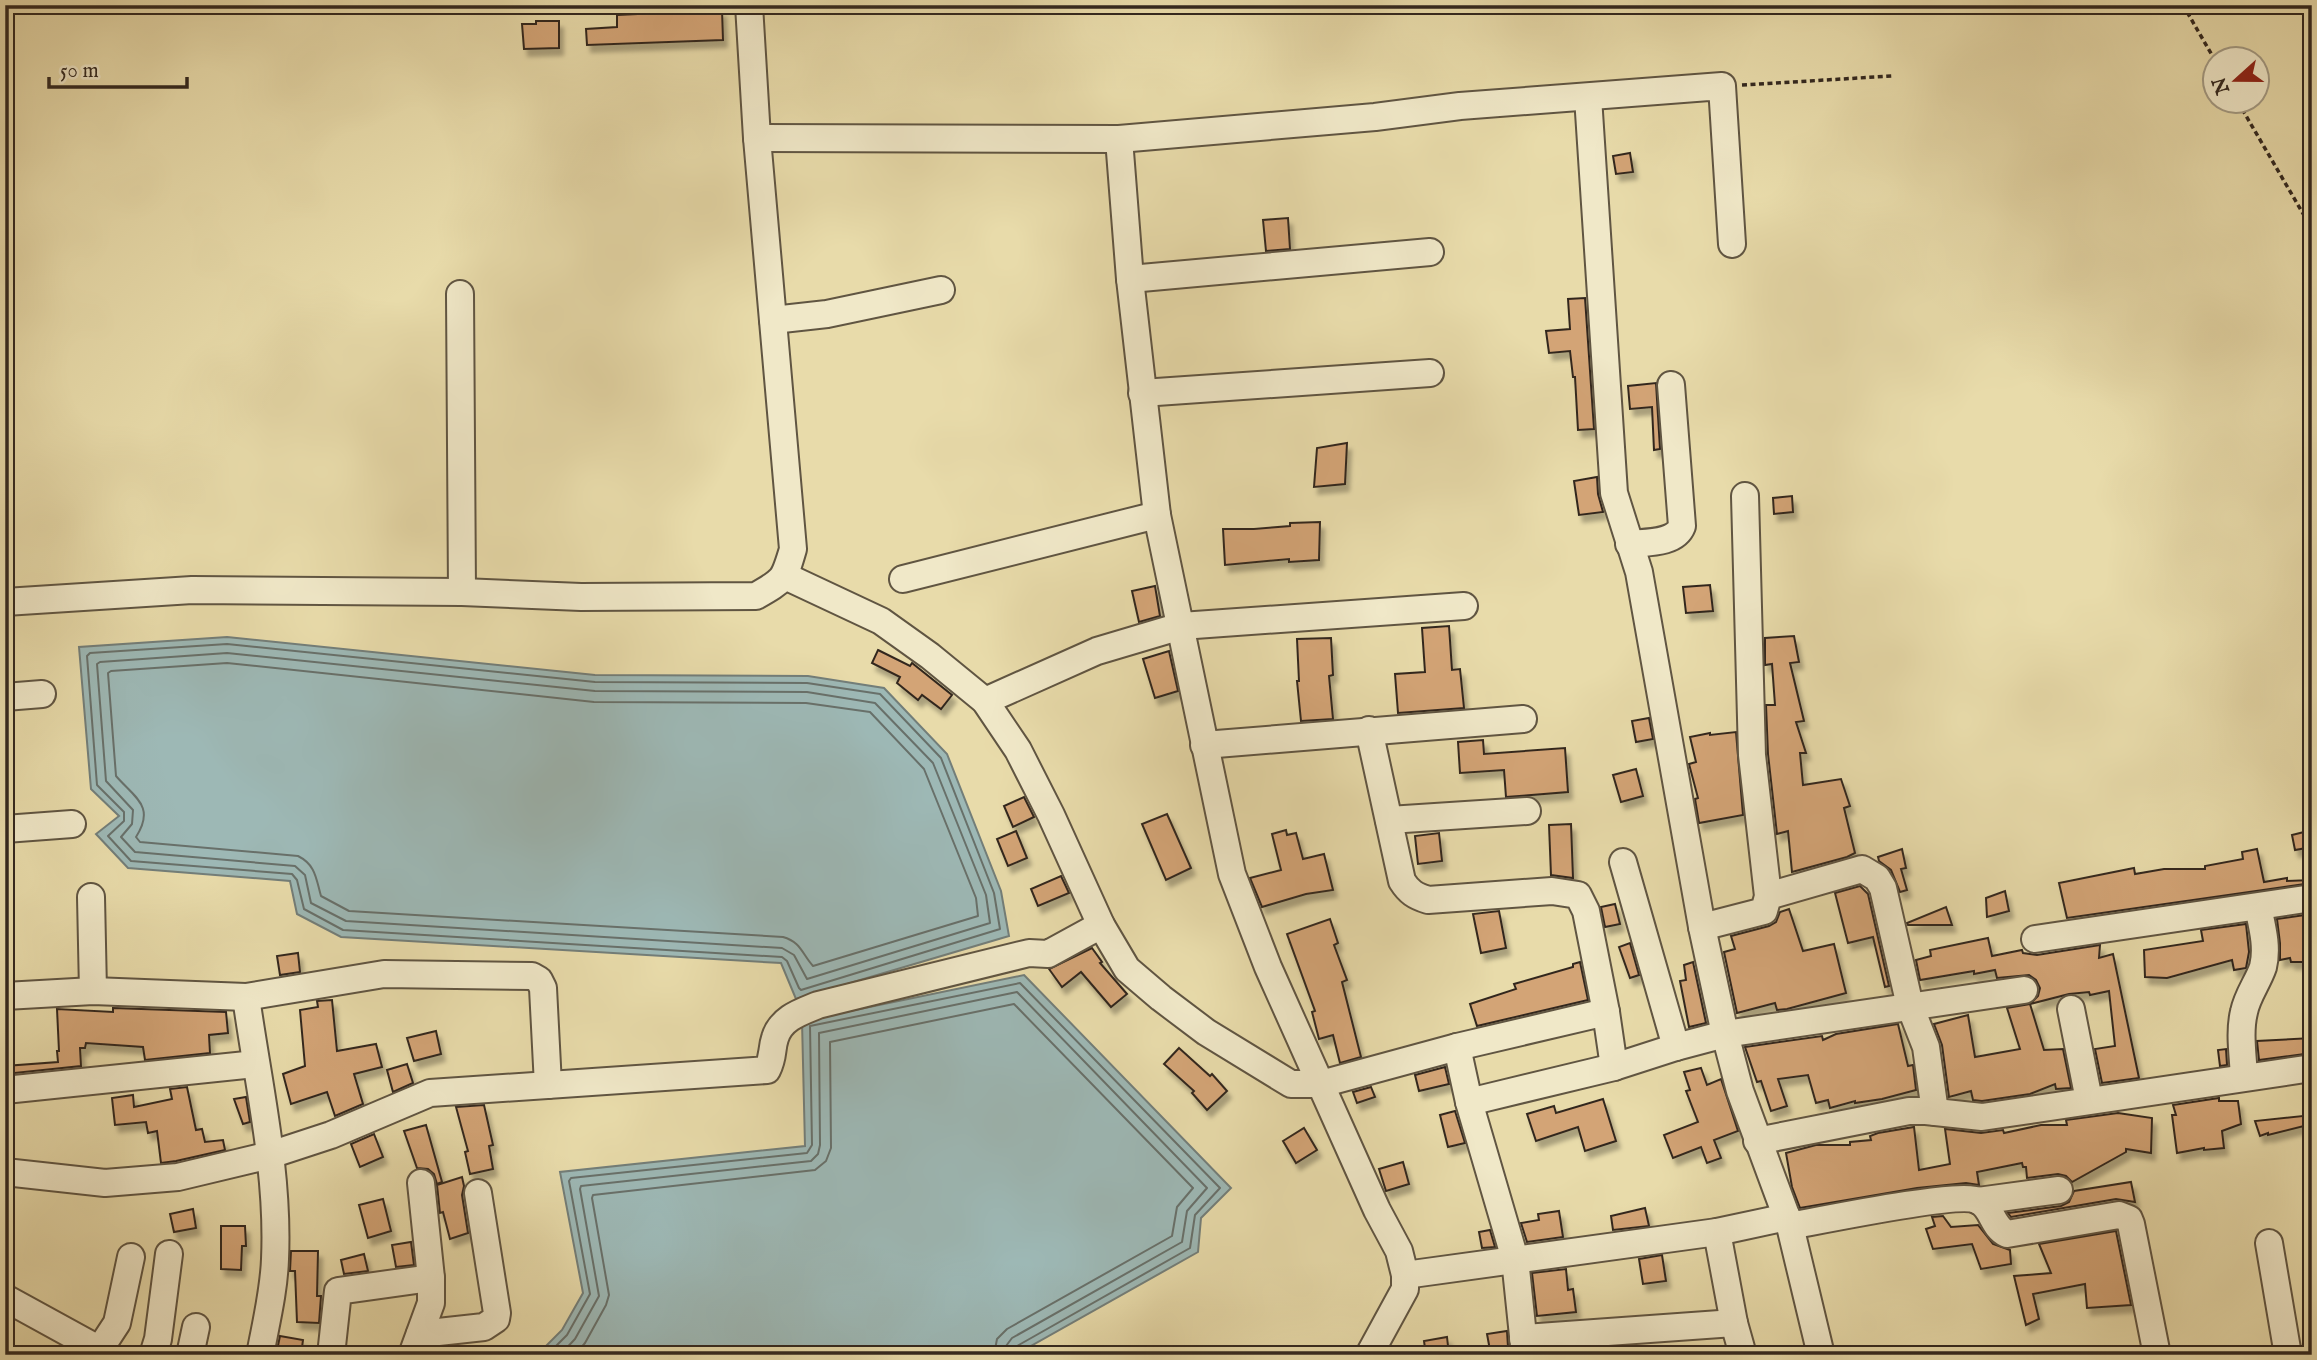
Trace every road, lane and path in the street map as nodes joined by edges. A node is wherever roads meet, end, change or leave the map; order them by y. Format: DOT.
graph roads {
  1 [pos="749,5"];
  2 [pos="2183,5"];
  3 [pos="2207,46"];
  4 [pos="1892,76"];
  5 [pos="1722,86"];
  6 [pos="1588,97"];
  7 [pos="2246,116"];
  8 [pos="757,138"];
  9 [pos="1119,139"];
  10 [pos="2312,229"];
  11 [pos="1732,244"];
  12 [pos="1430,252"];
  13 [pos="1130,279"];
  14 [pos="942,290"];
  15 [pos="460,294"];
  16 [pos="773,320"];
  17 [pos="1430,373"];
  18 [pos="1671,385"];
  19 [pos="1142,393"];
  20 [pos="1745,496"];
  21 [pos="1157,515"];
  22 [pos="1629,544"];
  23 [pos="785,576"];
  24 [pos="903,579"];
  25 [pos="462,592"];
  26 [pos="5,602"];
  27 [pos="1464,606"];
  28 [pos="1181,626"];
  29 [pos="42,695"];
  30 [pos="5,697"];
  31 [pos="985,701"];
  32 [pos="1523,719"];
  33 [pos="1369,730"];
  34 [pos="1204,745"];
  35 [pos="1527,811"];
  36 [pos="1389,820"];
  37 [pos="72,824"];
  38 [pos="5,829"];
  39 [pos="1623,862"];
  40 [pos="91,897"];
  41 [pos="1769,897"];
  42 [pos="2312,898"];
  43 [pos="2258,907"];
  44 [pos="1101,925"];
  45 [pos="1702,927"];
  46 [pos="2035,939"];
  47 [pos="2024,990"];
  48 [pos="93,991"];
  49 [pos="5,996"];
  50 [pos="246,996"];
  51 [pos="1910,1006"];
  52 [pos="2071,1009"];
  53 [pos="1606,1012"];
  54 [pos="1725,1034"];
  55 [pos="1457,1047"];
  56 [pos="1676,1047"];
  57 [pos="256,1064"];
  58 [pos="1614,1067"];
  59 [pos="2312,1068"];
  60 [pos="2244,1077"];
  61 [pos="1321,1084"];
  62 [pos="548,1085"];
  63 [pos="5,1090"];
  64 [pos="2089,1100"];
  65 [pos="1469,1102"];
  66 [pos="1935,1112"];
  67 [pos="1757,1141"];
  68 [pos="270,1155"];
  69 [pos="5,1172"];
  70 [pos="421,1183"];
  71 [pos="2059,1190"];
  72 [pos="478,1193"];
  73 [pos="1979,1201"];
  74 [pos="1788,1221"];
  75 [pos="1717,1232"];
  76 [pos="2269,1243"];
  77 [pos="169,1254"];
  78 [pos="131,1256"];
  79 [pos="1515,1259"];
  80 [pos="1405,1275"];
  81 [pos="431,1278"];
  82 [pos="5,1298"];
  83 [pos="1734,1322"];
  84 [pos="196,1327"];
  85 [pos="416,1345"];
  86 [pos="1524,1347"];
  87 [pos="105,1352"];
  88 [pos="153,1355"];
  89 [pos="190,1355"];
  90 [pos="260,1355"];
  91 [pos="331,1355"];
  92 [pos="1369,1355"];
  93 [pos="1743,1355"];
  94 [pos="1821,1355"];
  95 [pos="2157,1355"];
  96 [pos="2288,1355"];
  1 -- 8 [label="street"];
  2 -- 3 [label="path"];
  4 -- 5 [label="path"];
  5 -- 6 [label="street"];
  5 -- 11 [label="street"];
  6 -- 9 [label="street"];
  6 -- 22 [label="street"];
  7 -- 10 [label="path"];
  8 -- 9 [label="street"];
  8 -- 16 [label="street"];
  9 -- 13 [label="street"];
  12 -- 13 [label="street"];
  13 -- 19 [label="street"];
  14 -- 16 [label="street"];
  15 -- 25 [label="street"];
  16 -- 23 [label="street"];
  17 -- 19 [label="street"];
  18 -- 22 [label="street"];
  19 -- 21 [label="street"];
  20 -- 41 [label="street"];
  21 -- 24 [label="street"];
  21 -- 28 [label="street"];
  22 -- 45 [label="street"];
  23 -- 25 [label="street"];
  23 -- 31 [label="street"];
  25 -- 26 [label="street"];
  27 -- 28 [label="street"];
  28 -- 31 [label="street"];
  28 -- 34 [label="street"];
  29 -- 30 [label="street"];
  31 -- 44 [label="street"];
  32 -- 33 [label="street"];
  33 -- 34 [label="street"];
  33 -- 36 [label="street"];
  34 -- 61 [label="street"];
  35 -- 36 [label="street"];
  36 -- 53 [label="street"];
  37 -- 38 [label="street"];
  39 -- 56 [label="street"];
  40 -- 48 [label="street"];
  41 -- 45 [label="street"];
  41 -- 51 [label="street"];
  42 -- 43 [label="street"];
  43 -- 46 [label="street"];
  43 -- 60 [label="street"];
  44 -- 61 [label="street"];
  44 -- 62 [label="street"];
  45 -- 54 [label="street"];
  47 -- 51 [label="street"];
  48 -- 49 [label="street"];
  48 -- 50 [label="street"];
  50 -- 57 [label="street"];
  50 -- 62 [label="street"];
  51 -- 54 [label="street"];
  51 -- 66 [label="street"];
  52 -- 64 [label="street"];
  53 -- 55 [label="street"];
  53 -- 58 [label="street"];
  54 -- 56 [label="street"];
  54 -- 67 [label="street"];
  55 -- 61 [label="street"];
  55 -- 65 [label="street"];
  56 -- 58 [label="street"];
  57 -- 63 [label="street"];
  57 -- 68 [label="street"];
  58 -- 65 [label="street"];
  59 -- 60 [label="street"];
  60 -- 64 [label="street"];
  61 -- 80 [label="street"];
  62 -- 68 [label="street"];
  64 -- 66 [label="street"];
  65 -- 79 [label="street"];
  66 -- 67 [label="street"];
  67 -- 74 [label="street"];
  68 -- 69 [label="street"];
  68 -- 90 [label="street"];
  70 -- 81 [label="street"];
  71 -- 73 [label="street"];
  72 -- 85 [label="street"];
  73 -- 74 [label="street"];
  73 -- 95 [label="street"];
  74 -- 75 [label="street"];
  74 -- 94 [label="street"];
  75 -- 79 [label="street"];
  75 -- 83 [label="street"];
  76 -- 96 [label="street"];
  77 -- 88 [label="street"];
  78 -- 87 [label="street"];
  79 -- 80 [label="street"];
  79 -- 86 [label="street"];
  80 -- 92 [label="street"];
  81 -- 85 [label="street"];
  81 -- 91 [label="street"];
  82 -- 87 [label="street"];
  83 -- 86 [label="street"];
  83 -- 93 [label="street"];
  84 -- 89 [label="street"];
}
